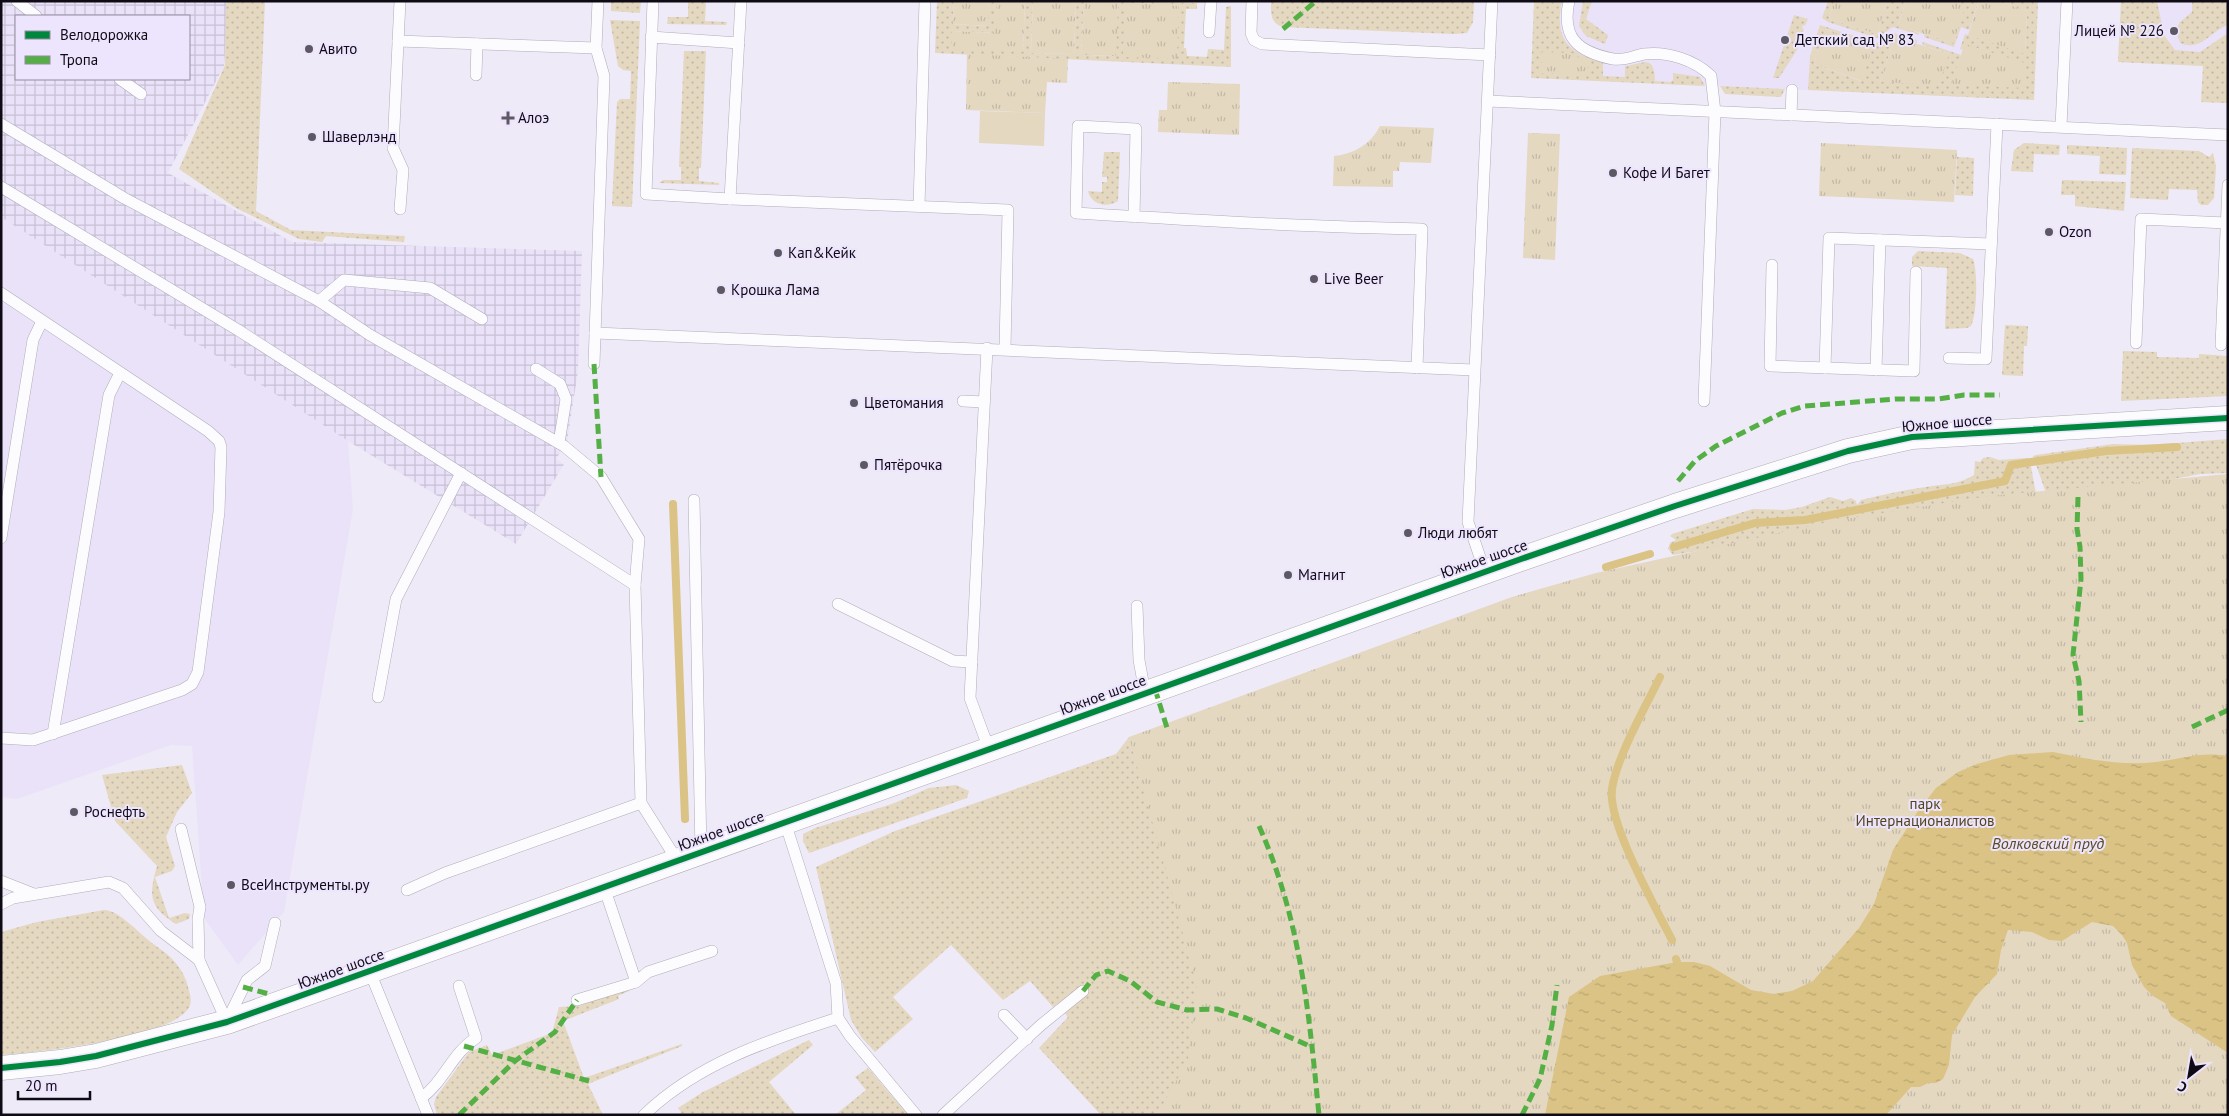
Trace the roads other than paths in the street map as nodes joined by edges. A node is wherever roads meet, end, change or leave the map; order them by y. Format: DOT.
graph roads {
  1 [pos="17,1"];
  2 [pos="400,1"];
  3 [pos="598,1"];
  4 [pos="652,1"];
  5 [pos="741,1"];
  6 [pos="925,1"];
  7 [pos="1211,1"];
  8 [pos="1252,1"];
  9 [pos="1492,1"];
  10 [pos="1569,1"];
  11 [pos="2067,1"];
  12 [pos="35,15"];
  13 [pos="1209,32"];
  14 [pos="651,37"];
  15 [pos="398,41"];
  16 [pos="739,43"];
  17 [pos="477,44"];
  18 [pos="596,48"];
  19 [pos="1490,55"];
  20 [pos="476,75"];
  21 [pos="121,80"];
  22 [pos="1792,90"];
  23 [pos="141,94"];
  24 [pos="1488,101"];
  25 [pos="1715,112"];
  26 [pos="1791,115"];
  27 [pos="1,124"];
  28 [pos="1997,124"];
  29 [pos="2062,126"];
  30 [pos="2228,135"];
  31 [pos="2228,185"];
  32 [pos="1,186"];
  33 [pos="730,200"];
  34 [pos="919,206"];
  35 [pos="400,209"];
  36 [pos="1134,217"];
  37 [pos="2226,222"];
  38 [pos="1880,240"];
  39 [pos="1991,244"];
  40 [pos="1772,265"];
  41 [pos="1916,272"];
  42 [pos="1,293"];
  43 [pos="319,301"];
  44 [pos="482,319"];
  45 [pos="42,321"];
  46 [pos="595,333"];
  47 [pos="2136,343"];
  48 [pos="2221,345"];
  49 [pos="987,348"];
  50 [pos="1005,349"];
  51 [pos="1949,358"];
  52 [pos="594,364"];
  53 [pos="1418,368"];
  54 [pos="1825,368"];
  55 [pos="536,369"];
  56 [pos="1474,370"];
  57 [pos="1876,370"];
  58 [pos="120,373"];
  59 [pos="963,401"];
  60 [pos="1704,401"];
  61 [pos="984,402"];
  62 [pos="2228,418"];
  63 [pos="559,443"];
  64 [pos="461,473"];
  65 [pos="694,500"];
  66 [pos="1,538"];
  67 [pos="1485,572"];
  68 [pos="635,585"];
  69 [pos="838,604"];
  70 [pos="1137,606"];
  71 [pos="972,662"];
  72 [pos="1145,693"];
  73 [pos="378,697"];
  74 [pos="53,734"];
  75 [pos="1,738"];
  76 [pos="989,749"];
  77 [pos="640,803"];
  78 [pos="785,822"];
  79 [pos="181,829"];
  80 [pos="701,852"];
  81 [pos="677,860"];
  82 [pos="1,881"];
  83 [pos="604,887"];
  84 [pos="407,890"];
  85 [pos="35,894"];
  86 [pos="1,904"];
  87 [pos="275,922"];
  88 [pos="712,951"];
  89 [pos="199,960"];
  90 [pos="370,972"];
  91 [pos="636,982"];
  92 [pos="459,986"];
  93 [pos="1083,992"];
  94 [pos="577,1000"];
  95 [pos="1004,1015"];
  96 [pos="838,1018"];
  97 [pos="227,1022"];
  98 [pos="1027,1039"];
  99 [pos="1,1068"];
  100 [pos="421,1098"];
  101 [pos="428,1115"];
  102 [pos="644,1115"];
  103 [pos="916,1115"];
  104 [pos="943,1115"];
  1 -- 12 [label="lane"];
  2 -- 15 [label="lane"];
  3 -- 18 [label="lane"];
  4 -- 14 [label="lane"];
  5 -- 16 [label="lane"];
  6 -- 34 [label="lane"];
  7 -- 13 [label="lane"];
  8 -- 19 [label="lane"];
  9 -- 19 [label="lane"];
  10 -- 25 [label="lane"];
  11 -- 29 [label="lane"];
  14 -- 16 [label="lane"];
  14 -- 33 [label="lane"];
  15 -- 17 [label="lane"];
  15 -- 35 [label="lane"];
  16 -- 33 [label="lane"];
  17 -- 18 [label="lane"];
  17 -- 20 [label="lane"];
  18 -- 46 [label="lane"];
  19 -- 24 [label="lane"];
  21 -- 23 [label="lane"];
  22 -- 26 [label="lane"];
  24 -- 25 [label="lane"];
  24 -- 56 [label="lane"];
  25 -- 26 [label="lane"];
  25 -- 60 [label="lane"];
  26 -- 28 [label="lane"];
  27 -- 43 [label="lane"];
  28 -- 29 [label="lane"];
  28 -- 39 [label="lane"];
  29 -- 30 [label="lane"];
  31 -- 37 [label="lane"];
  32 -- 64 [label="lane"];
  33 -- 34 [label="lane"];
  34 -- 50 [label="lane"];
  36 -- 36 [label="lane"];
  36 -- 53 [label="lane"];
  37 -- 47 [label="lane"];
  37 -- 48 [label="lane"];
  38 -- 39 [label="lane"];
  38 -- 54 [label="lane"];
  38 -- 57 [label="lane"];
  39 -- 51 [label="lane"];
  40 -- 54 [label="lane"];
  41 -- 57 [label="lane"];
  42 -- 45 [label="lane"];
  43 -- 44 [label="lane"];
  43 -- 63 [label="lane"];
  45 -- 58 [label="lane"];
  45 -- 66 [label="lane"];
  46 -- 49 [label="lane"];
  46 -- 52 [label="lane"];
  49 -- 50 [label="lane"];
  49 -- 61 [label="lane"];
  50 -- 53 [label="lane"];
  53 -- 56 [label="lane"];
  54 -- 57 [label="lane"];
  55 -- 63 [label="lane"];
  56 -- 67 [label="lane"];
  58 -- 74 [label="lane"];
  58 -- 74 [label="lane"];
  59 -- 61 [label="lane"];
  61 -- 71 [label="lane"];
  62 -- 67 [label="street, Южное шоссе"];
  63 -- 68 [label="lane"];
  64 -- 68 [label="lane"];
  64 -- 73 [label="lane"];
  65 -- 80 [label="lane"];
  67 -- 72 [label="street, Южное шоссе"];
  68 -- 77 [label="lane"];
  69 -- 71 [label="lane"];
  70 -- 72 [label="lane"];
  71 -- 76 [label="lane"];
  72 -- 76 [label="street, Южное шоссе"];
  74 -- 75 [label="lane"];
  76 -- 78 [label="street, Южное шоссе"];
  77 -- 81 [label="lane"];
  77 -- 84 [label="lane"];
  78 -- 80 [label="street, Южное шоссе"];
  78 -- 96 [label="lane"];
  79 -- 89 [label="lane"];
  80 -- 81 [label="street, Южное шоссе"];
  81 -- 83 [label="street, Южное шоссе"];
  82 -- 85 [label="lane"];
  83 -- 90 [label="street, Южное шоссе"];
  83 -- 91 [label="lane"];
  85 -- 86 [label="lane"];
  85 -- 89 [label="lane"];
  87 -- 97 [label="lane"];
  88 -- 91 [label="lane"];
  89 -- 97 [label="lane"];
  90 -- 97 [label="street, Южное шоссе"];
  90 -- 100 [label="lane"];
  91 -- 94 [label="lane"];
  92 -- 100 [label="lane"];
  93 -- 98 [label="lane"];
  95 -- 98 [label="lane"];
  96 -- 102 [label="lane"];
  96 -- 103 [label="lane"];
  97 -- 99 [label="street, Южное шоссе"];
  98 -- 104 [label="lane"];
  100 -- 101 [label="lane"];
}
